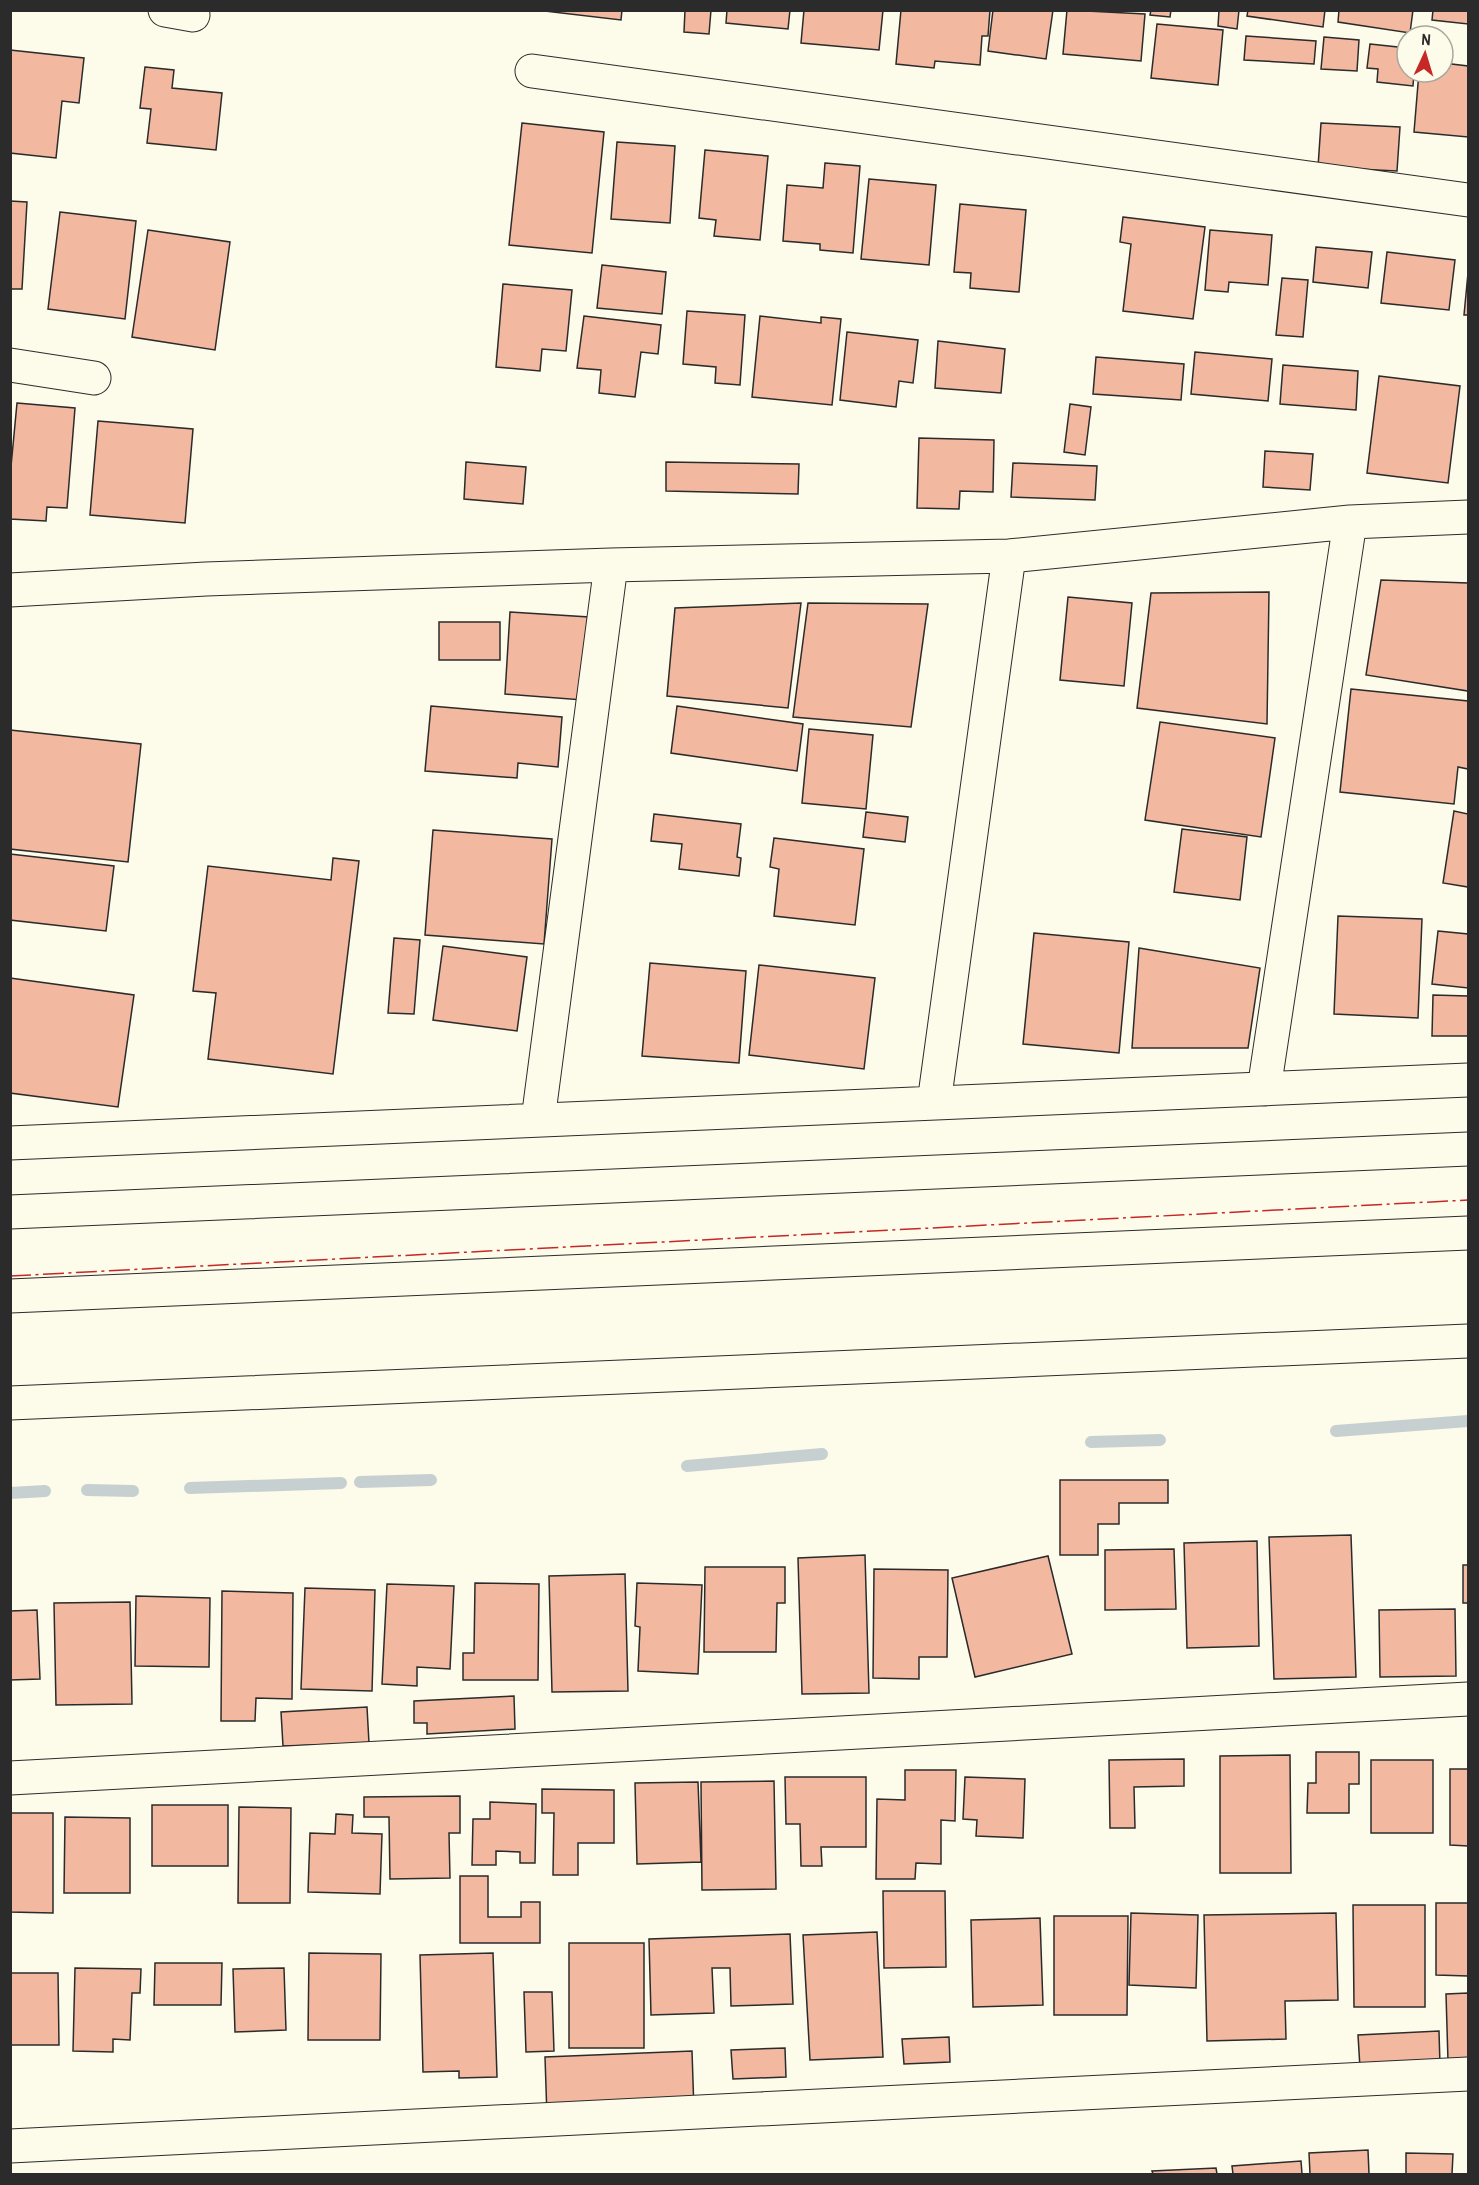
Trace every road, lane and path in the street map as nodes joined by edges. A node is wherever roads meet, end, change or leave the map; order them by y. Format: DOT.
graph roads {
  1 [pos="532,71"];
  2 [pos="1468,200"];
  3 [pos="10,365"];
  4 [pos="94,378"];
  5 [pos="1468,516"];
  6 [pos="1350,522"];
  7 [pos="1009,556"];
  8 [pos="611,565"];
  9 [pos="10,590"];
  10 [pos="1468,1080"];
  11 [pos="1264,1089"];
  12 [pos="934,1103"];
  13 [pos="538,1120"];
  14 [pos="10,1143"];
  15 [pos="1468,1149"];
  16 [pos="10,1212"];
  17 [pos="1468,1233"];
  18 [pos="10,1296"];
  19 [pos="1468,1341"];
  20 [pos="10,1403"];
  21 [pos="1468,1699"];
  22 [pos="10,1778"];
  23 [pos="1468,2074"];
  24 [pos="10,2146"];
  1 -- 2 [label="street"];
  3 -- 4 [label="street"];
  5 -- 6 [label="street"];
  6 -- 7 [label="street"];
  6 -- 11 [label="street"];
  7 -- 8 [label="street"];
  7 -- 12 [label="street"];
  8 -- 9 [label="street"];
  8 -- 13 [label="street"];
  10 -- 11 [label="street"];
  11 -- 12 [label="street"];
  12 -- 13 [label="street"];
  13 -- 14 [label="street"];
  15 -- 16 [label="street"];
  17 -- 18 [label="street"];
  19 -- 20 [label="street"];
  21 -- 22 [label="street"];
  23 -- 24 [label="street"];
}
